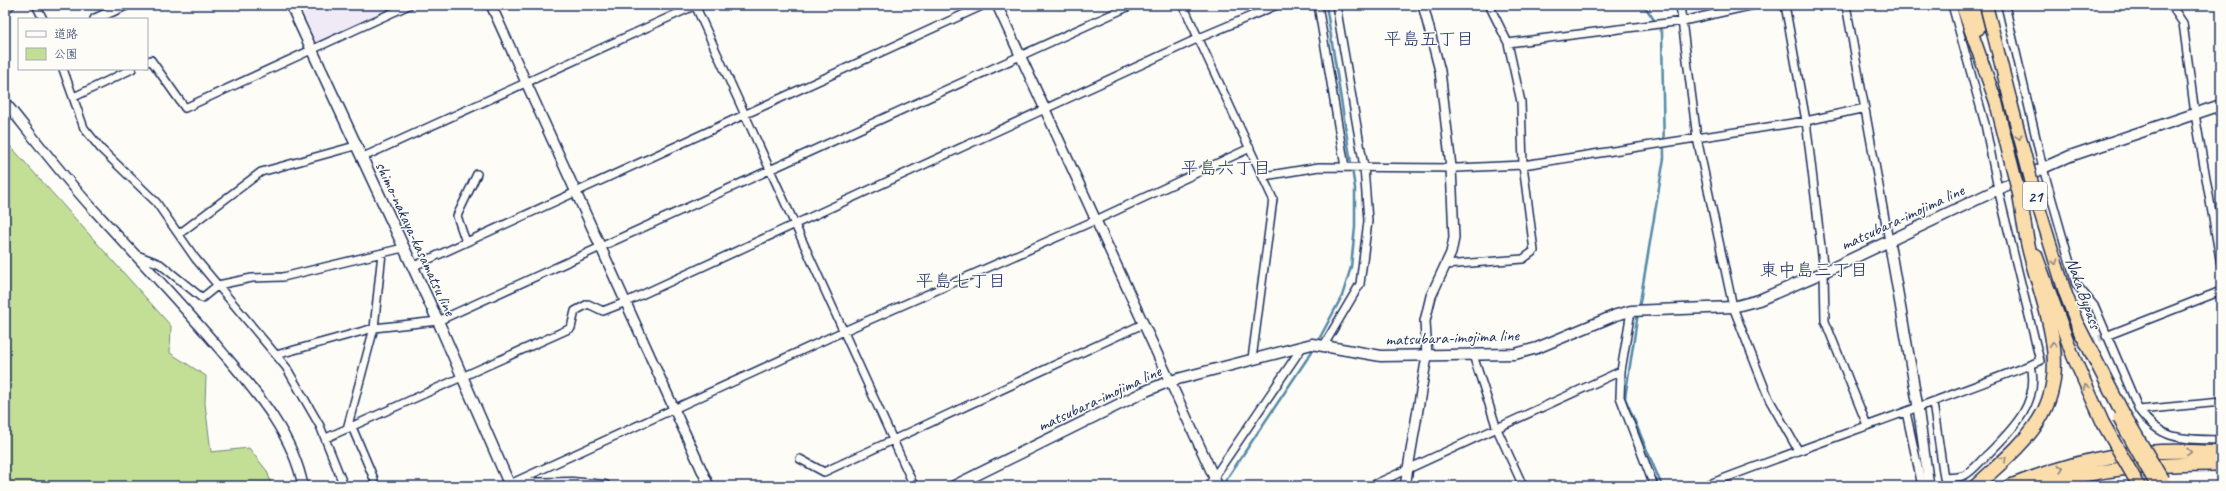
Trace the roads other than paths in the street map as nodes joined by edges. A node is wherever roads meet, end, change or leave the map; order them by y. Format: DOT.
graph roads {
  1 [pos="11,5"];
  2 [pos="36,5"];
  3 [pos="126,5"];
  4 [pos="291,5"];
  5 [pos="409,5"];
  6 [pos="491,5"];
  7 [pos="696,5"];
  8 [pos="984,5"];
  9 [pos="997,5"];
  10 [pos="1132,5"];
  11 [pos="1184,5"];
  12 [pos="1277,5"];
  13 [pos="1318,5"];
  14 [pos="1336,5"];
  15 [pos="1423,5"];
  16 [pos="1489,5"];
  17 [pos="1680,5"];
  18 [pos="1754,5"];
  19 [pos="1784,5"];
  20 [pos="1846,5"];
  21 [pos="1952,5"];
  22 [pos="1962,5"];
  23 [pos="1972,5"];
  24 [pos="1986,5"];
  25 [pos="1995,5"];
  26 [pos="2005,5"];
  27 [pos="2171,5"];
  28 [pos="5,10"];
  29 [pos="42,18"];
  30 [pos="97,18"];
  31 [pos="1683,20"];
  32 [pos="1199,38"];
  33 [pos="1508,44"];
  34 [pos="312,48"];
  35 [pos="1020,55"];
  36 [pos="148,62"];
  37 [pos="63,70"];
  38 [pos="130,70"];
  39 [pos="526,82"];
  40 [pos="74,97"];
  41 [pos="2010,99"];
  42 [pos="5,102"];
  43 [pos="1996,102"];
  44 [pos="2221,105"];
  45 [pos="1865,108"];
  46 [pos="1045,109"];
  47 [pos="2195,114"];
  48 [pos="745,115"];
  49 [pos="1806,121"];
  50 [pos="1697,138"];
  51 [pos="355,146"];
  52 [pos="1250,148"];
  53 [pos="361,158"];
  54 [pos="1523,165"];
  55 [pos="1347,167"];
  56 [pos="1361,167"];
  57 [pos="1451,167"];
  58 [pos="2043,168"];
  59 [pos="770,169"];
  60 [pos="477,174"];
  61 [pos="1264,176"];
  62 [pos="1998,189"];
  63 [pos="576,192"];
  64 [pos="2020,198"];
  65 [pos="1096,220"];
  66 [pos="795,223"];
  67 [pos="179,234"];
  68 [pos="1889,241"];
  69 [pos="466,242"];
  70 [pos="600,246"];
  71 [pos="403,248"];
  72 [pos="382,253"];
  73 [pos="137,255"];
  74 [pos="1445,265"];
  75 [pos="2221,265"];
  76 [pos="412,267"];
  77 [pos="1824,272"];
  78 [pos="218,285"];
  79 [pos="2221,291"];
  80 [pos="2047,298"];
  81 [pos="626,302"];
  82 [pos="1733,307"];
  83 [pos="1636,311"];
  84 [pos="438,321"];
  85 [pos="1143,324"];
  86 [pos="2078,326"];
  87 [pos="374,328"];
  88 [pos="844,330"];
  89 [pos="2106,336"];
  90 [pos="1315,345"];
  91 [pos="1473,355"];
  92 [pos="276,356"];
  93 [pos="1427,356"];
  94 [pos="1252,359"];
  95 [pos="2031,365"];
  96 [pos="1621,371"];
  97 [pos="463,378"];
  98 [pos="1170,381"];
  99 [pos="1933,402"];
  100 [pos="2221,402"];
  101 [pos="1918,407"];
  102 [pos="675,409"];
  103 [pos="2139,410"];
  104 [pos="1906,412"];
  105 [pos="1868,425"];
  106 [pos="349,428"];
  107 [pos="1497,429"];
  108 [pos="326,438"];
  109 [pos="894,440"];
  110 [pos="2221,440"];
  111 [pos="1798,450"];
  112 [pos="2221,453"];
  113 [pos="800,459"];
  114 [pos="2221,464"];
  115 [pos="1408,469"];
  116 [pos="1214,477"];
  117 [pos="374,480"];
  118 [pos="2160,484"];
  119 [pos="508,485"];
  120 [pos="303,486"];
  121 [pos="344,486"];
  122 [pos="605,486"];
  123 [pos="709,486"];
  124 [pos="914,486"];
  125 [pos="954,486"];
  126 [pos="1208,486"];
  127 [pos="1218,486"];
  128 [pos="1371,486"];
  129 [pos="1405,486"];
  130 [pos="1523,486"];
  131 [pos="1654,486"];
  132 [pos="1704,486"];
  133 [pos="1922,486"];
  134 [pos="1929,486"];
  135 [pos="1976,486"];
  136 [pos="2011,486"];
  137 [pos="2042,486"];
  138 [pos="2139,486"];
  1 -- 28 [label="street"];
  2 -- 29 [label="street"];
  3 -- 30 [label="street"];
  4 -- 34 [label="main road, shimo-nakaya-kasamatsu line"];
  5 -- 34 [label="street"];
  6 -- 39 [label="street"];
  7 -- 39 [label="street"];
  7 -- 48 [label="street"];
  8 -- 48 [label="street"];
  9 -- 35 [label="street"];
  10 -- 35 [label="street"];
  11 -- 32 [label="street"];
  12 -- 32 [label="street"];
  13 -- 55 [label="street"];
  14 -- 56 [label="street"];
  15 -- 57 [label="street"];
  16 -- 33 [label="street"];
  17 -- 31 [label="street"];
  18 -- 31 [label="street"];
  19 -- 49 [label="street"];
  20 -- 45 [label="street"];
  21 -- 62 [label="street"];
  22 -- 43 [label="highway, 21"];
  23 -- 43 [label="highway, 21"];
  24 -- 41 [label="highway, 21"];
  25 -- 41 [label="highway, 21"];
  26 -- 58 [label="street"];
  27 -- 47 [label="street"];
  31 -- 33 [label="street"];
  31 -- 50 [label="street"];
  32 -- 46 [label="street"];
  32 -- 52 [label="street"];
  33 -- 54 [label="street"];
  34 -- 36 [label="street"];
  34 -- 51 [label="main road, shimo-nakaya-kasamatsu line"];
  35 -- 46 [label="street"];
  35 -- 59 [label="street"];
  37 -- 40 [label="street"];
  38 -- 40 [label="street"];
  39 -- 53 [label="street"];
  39 -- 63 [label="street"];
  40 -- 67 [label="street"];
  41 -- 86 [label="highway, Naka Bypass / 21, one-way, bridge"];
  42 -- 73 [label="street"];
  43 -- 64 [label="highway, 21, bridge"];
  44 -- 47 [label="main road, matsubara-imojima line"];
  45 -- 49 [label="street"];
  45 -- 68 [label="street"];
  46 -- 65 [label="street"];
  46 -- 66 [label="street"];
  47 -- 58 [label="main road, matsubara-imojima line"];
  47 -- 75 [label="street"];
  48 -- 59 [label="street"];
  48 -- 63 [label="street"];
  49 -- 50 [label="street"];
  49 -- 77 [label="street"];
  50 -- 54 [label="street"];
  50 -- 82 [label="street"];
  51 -- 53 [label="main road, shimo-nakaya-kasamatsu line"];
  51 -- 67 [label="street"];
  52 -- 61 [label="street"];
  52 -- 65 [label="street"];
  53 -- 71 [label="main road, shimo-nakaya-kasamatsu line"];
  54 -- 57 [label="street"];
  54 -- 74 [label="street"];
  55 -- 56 [label="street"];
  55 -- 61 [label="street"];
  56 -- 57 [label="street"];
  56 -- 90 [label="street"];
  57 -- 74 [label="street"];
  58 -- 62 [label="main road, matsubara-imojima line"];
  58 -- 89 [label="street"];
  59 -- 66 [label="street"];
  59 -- 70 [label="street"];
  60 -- 69 [label="street"];
  61 -- 94 [label="street"];
  62 -- 68 [label="main road, matsubara-imojima line"];
  62 -- 95 [label="street"];
  63 -- 69 [label="street"];
  63 -- 70 [label="street"];
  64 -- 80 [label="highway"];
  65 -- 85 [label="street"];
  65 -- 88 [label="street"];
  66 -- 81 [label="street"];
  66 -- 88 [label="street"];
  67 -- 78 [label="street"];
  68 -- 77 [label="main road, matsubara-imojima line"];
  68 -- 101 [label="street"];
  69 -- 76 [label="street"];
  70 -- 81 [label="street"];
  70 -- 84 [label="street"];
  71 -- 72 [label="street"];
  71 -- 76 [label="main road, shimo-nakaya-kasamatsu line"];
  72 -- 78 [label="street"];
  72 -- 87 [label="street"];
  73 -- 78 [label="street"];
  73 -- 120 [label="street"];
  74 -- 93 [label="street"];
  76 -- 84 [label="main road, shimo-nakaya-kasamatsu line"];
  77 -- 82 [label="main road, matsubara-imojima line"];
  77 -- 105 [label="street"];
  78 -- 92 [label="street"];
  79 -- 89 [label="street"];
  135 -- 80 [label="highway, one-way"];
  138 -- 80 [label="highway, Naka Bypass, one-way, bridge"];
  81 -- 97 [label="street"];
  81 -- 102 [label="street"];
  82 -- 83 [label="main road, matsubara-imojima line"];
  82 -- 111 [label="street"];
  83 -- 91 [label="main road, matsubara-imojima line"];
  83 -- 96 [label="street"];
  84 -- 87 [label="street"];
  84 -- 97 [label="main road, shimo-nakaya-kasamatsu line"];
  85 -- 98 [label="street"];
  85 -- 109 [label="street"];
  86 -- 118 [label="highway, bridge"];
  87 -- 92 [label="street"];
  87 -- 106 [label="street"];
  88 -- 102 [label="street"];
  88 -- 109 [label="street"];
  89 -- 103 [label="street"];
  90 -- 93 [label="main road, matsubara-imojima line"];
  90 -- 94 [label="main road, matsubara-imojima line"];
  90 -- 116 [label="street"];
  91 -- 93 [label="main road, matsubara-imojima line"];
  91 -- 107 [label="street"];
  92 -- 108 [label="street"];
  93 -- 115 [label="street"];
  94 -- 98 [label="main road, matsubara-imojima line"];
  95 -- 99 [label="street"];
  95 -- 99 [label="street"];
  96 -- 107 [label="street"];
  96 -- 131 [label="street"];
  97 -- 106 [label="street"];
  97 -- 119 [label="main road, shimo-nakaya-kasamatsu line"];
  98 -- 116 [label="street"];
  98 -- 125 [label="main road, matsubara-imojima line"];
  99 -- 101 [label="street"];
  100 -- 103 [label="street"];
  101 -- 104 [label="street"];
  101 -- 134 [label="street"];
  102 -- 119 [label="street"];
  102 -- 123 [label="street"];
  103 -- 110 [label="street"];
  104 -- 105 [label="street"];
  104 -- 133 [label="street"];
  105 -- 111 [label="street"];
  106 -- 108 [label="street"];
  106 -- 117 [label="street"];
  107 -- 115 [label="street"];
  107 -- 130 [label="street"];
  108 -- 121 [label="street"];
  109 -- 113 [label="street"];
  109 -- 124 [label="street"];
  111 -- 132 [label="street"];
  136 -- 112 [label="highway, one-way"];
  114 -- 137 [label="highway"];
  115 -- 128 [label="street"];
  115 -- 129 [label="street"];
  116 -- 126 [label="street"];
  116 -- 127 [label="street"];
  119 -- 122 [label="main road"];
}
